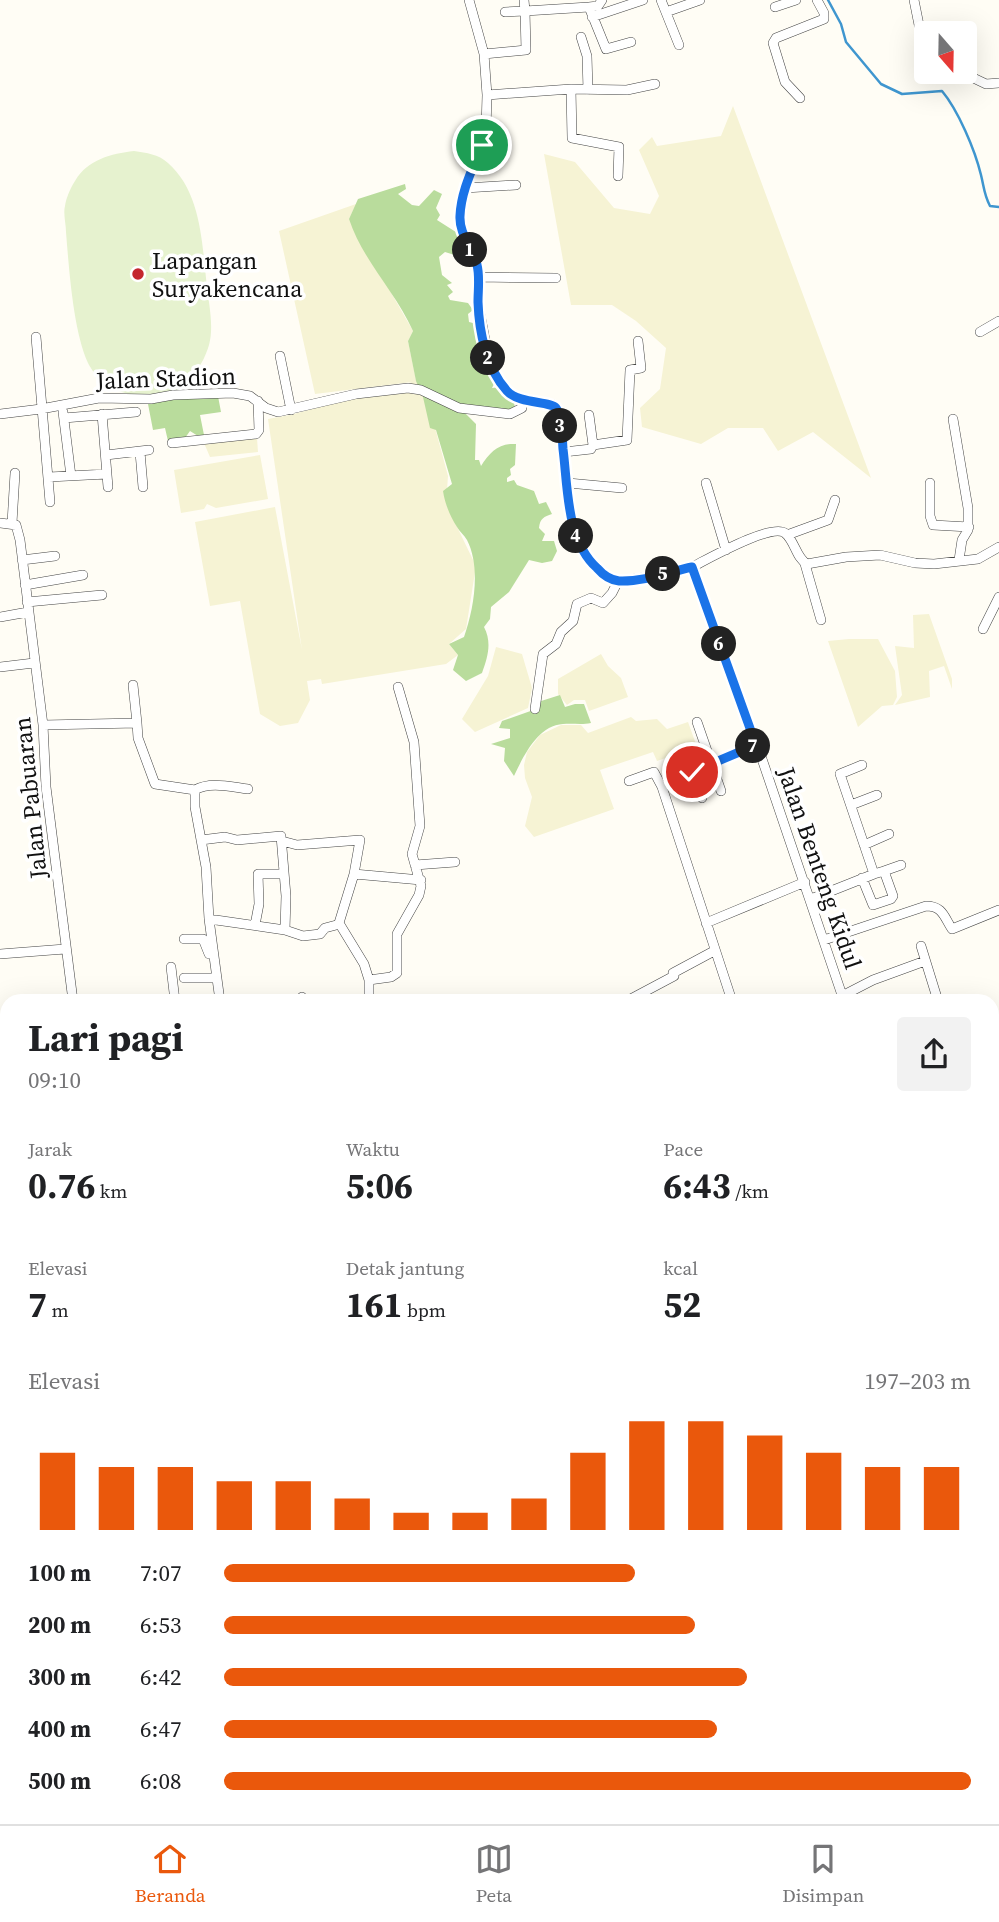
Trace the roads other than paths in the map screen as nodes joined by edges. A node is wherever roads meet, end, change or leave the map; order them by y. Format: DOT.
graph roads {
  1 [pos="469,0"];
  2 [pos="524,0"];
  3 [pos="602,0"];
  4 [pos="643,0"];
  5 [pos="661,0"];
  6 [pos="700,0"];
  7 [pos="796,0"];
  8 [pos="817,0"];
  9 [pos="914,0"];
  10 [pos="569,4"];
  11 [pos="589,7"];
  12 [pos="775,7"];
  13 [pos="525,11"];
  14 [pos="505,12"];
  15 [pos="666,12"];
  16 [pos="592,17"];
  17 [pos="918,21"];
  18 [pos="581,37"];
  19 [pos="631,42"];
  20 [pos="679,45"];
  21 [pos="484,54"];
  22 [pos="977,80"];
  23 [pos="999,83"];
  24 [pos="655,84"];
  25 [pos="571,89"];
  26 [pos="588,90"];
  27 [pos="487,94"];
  28 [pos="800,98"];
  29 [pos="618,176"];
  30 [pos="516,185"];
  31 [pos="465,188"];
  32 [pos="478,277"];
  33 [pos="556,278"];
  34 [pos="999,321"];
  35 [pos="980,332"];
  36 [pos="36,337"];
  37 [pos="638,341"];
  38 [pos="280,356"];
  39 [pos="522,400"];
  40 [pos="258,401"];
  41 [pos="63,406"];
  42 [pos="41,410"];
  43 [pos="291,410"];
  44 [pos="136,412"];
  45 [pos="102,414"];
  46 [pos="0,415"];
  47 [pos="589,415"];
  48 [pos="64,418"];
  49 [pos="953,419"];
  50 [pos="172,443"];
  51 [pos="593,445"];
  52 [pos="564,452"];
  53 [pos="106,455"];
  54 [pos="15,473"];
  55 [pos="107,474"];
  56 [pos="71,476"];
  57 [pos="49,477"];
  58 [pos="568,483"];
  59 [pos="706,483"];
  60 [pos="930,484"];
  61 [pos="107,487"];
  62 [pos="143,487"];
  63 [pos="622,488"];
  64 [pos="835,500"];
  65 [pos="50,502"];
  66 [pos="0,523"];
  67 [pos="12,523"];
  68 [pos="969,527"];
  69 [pos="787,535"];
  70 [pos="999,547"];
  71 [pos="726,550"];
  72 [pos="55,556"];
  73 [pos="22,560"];
  74 [pos="959,560"];
  75 [pos="804,564"];
  76 [pos="692,567"];
  77 [pos="83,575"];
  78 [pos="618,581"];
  79 [pos="25,585"];
  80 [pos="102,595"];
  81 [pos="999,597"];
  82 [pos="27,607"];
  83 [pos="0,617"];
  84 [pos="821,620"];
  85 [pos="983,629"];
  86 [pos="34,663"];
  87 [pos="0,667"];
  88 [pos="133,685"];
  89 [pos="398,687"];
  90 [pos="535,709"];
  91 [pos="697,722"];
  92 [pos="136,723"];
  93 [pos="43,724"];
  94 [pos="756,745"];
  95 [pos="711,763"];
  96 [pos="862,765"];
  97 [pos="692,772"];
  98 [pos="629,781"];
  99 [pos="662,787"];
  100 [pos="248,789"];
  101 [pos="195,790"];
  102 [pos="721,791"];
  103 [pos="877,796"];
  104 [pos="702,798"];
  105 [pos="851,806"];
  106 [pos="889,834"];
  107 [pos="201,840"];
  108 [pos="282,841"];
  109 [pos="864,845"];
  110 [pos="454,862"];
  111 [pos="415,865"];
  112 [pos="901,865"];
  113 [pos="884,871"];
  114 [pos="284,874"];
  115 [pos="354,874"];
  116 [pos="874,874"];
  117 [pos="862,878"];
  118 [pos="421,880"];
  119 [pos="805,882"];
  120 [pos="811,899"];
  121 [pos="999,910"];
  122 [pos="209,919"];
  123 [pos="706,923"];
  124 [pos="340,924"];
  125 [pos="255,925"];
  126 [pos="285,930"];
  127 [pos="184,939"];
  128 [pos="824,940"];
  129 [pos="920,946"];
  130 [pos="65,949"];
  131 [pos="714,951"];
  132 [pos="0,954"];
  133 [pos="925,961"];
  134 [pos="171,967"];
  135 [pos="184,978"];
  136 [pos="215,978"];
  137 [pos="369,980"];
  138 [pos="72,994"];
  139 [pos="174,994"];
  140 [pos="218,994"];
  141 [pos="218,994"];
  142 [pos="369,994"];
  143 [pos="640,994"];
  144 [pos="729,994"];
  145 [pos="842,994"];
  146 [pos="850,994"];
  147 [pos="936,994"];
  1 -- 21 [label="street"];
  2 -- 13 [label="street"];
  3 -- 11 [label="street"];
  4 -- 16 [label="street"];
  5 -- 15 [label="street"];
  6 -- 15 [label="street"];
  7 -- 12 [label="street"];
  8 -- 28 [label="street"];
  9 -- 17 [label="street"];
  10 -- 11 [label="street"];
  10 -- 13 [label="street"];
  11 -- 16 [label="street"];
  13 -- 14 [label="street"];
  13 -- 21 [label="street"];
  15 -- 20 [label="street"];
  16 -- 19 [label="street"];
  18 -- 26 [label="street"];
  21 -- 27 [label="street"];
  22 -- 23 [label="street"];
  24 -- 26 [label="street"];
  25 -- 26 [label="street"];
  25 -- 27 [label="street"];
  25 -- 29 [label="street"];
  27 -- 31 [label="street"];
  30 -- 31 [label="street"];
  31 -- 32 [label="street"];
  32 -- 33 [label="street"];
  32 -- 39 [label="street"];
  34 -- 35 [label="street"];
  36 -- 42 [label="street"];
  37 -- 51 [label="street"];
  38 -- 43 [label="street"];
  39 -- 43 [label="street, Jalan Stadion"];
  39 -- 52 [label="street"];
  40 -- 41 [label="street, Jalan Stadion"];
  40 -- 43 [label="street, Jalan Stadion"];
  40 -- 50 [label="street"];
  41 -- 42 [label="street, Jalan Stadion"];
  41 -- 48 [label="street"];
  42 -- 46 [label="street, Jalan Stadion"];
  42 -- 57 [label="street"];
  44 -- 45 [label="street"];
  45 -- 48 [label="street"];
  45 -- 53 [label="street"];
  47 -- 51 [label="street"];
  48 -- 56 [label="street"];
  49 -- 68 [label="street"];
  51 -- 52 [label="street"];
  52 -- 58 [label="street"];
  53 -- 55 [label="street"];
  53 -- 62 [label="street"];
  54 -- 67 [label="street, Jalan Pabuaran"];
  55 -- 56 [label="street"];
  55 -- 61 [label="street"];
  56 -- 57 [label="street"];
  57 -- 65 [label="street"];
  58 -- 63 [label="street"];
  58 -- 78 [label="street"];
  59 -- 71 [label="street"];
  60 -- 68 [label="street"];
  64 -- 69 [label="street"];
  66 -- 67 [label="street"];
  67 -- 73 [label="street, Jalan Pabuaran"];
  68 -- 74 [label="street"];
  69 -- 71 [label="street"];
  69 -- 75 [label="street"];
  70 -- 74 [label="street"];
  71 -- 76 [label="street"];
  72 -- 73 [label="street"];
  73 -- 79 [label="street, Jalan Pabuaran"];
  74 -- 75 [label="street"];
  75 -- 84 [label="street"];
  76 -- 78 [label="street"];
  76 -- 94 [label="street, Jalan Benteng Kidul"];
  77 -- 79 [label="street"];
  78 -- 90 [label="street"];
  79 -- 82 [label="street, Jalan Pabuaran"];
  80 -- 82 [label="street"];
  81 -- 85 [label="street"];
  82 -- 83 [label="street"];
  82 -- 86 [label="street, Jalan Pabuaran"];
  86 -- 87 [label="street"];
  86 -- 93 [label="street, Jalan Pabuaran"];
  88 -- 92 [label="street"];
  89 -- 111 [label="street"];
  91 -- 95 [label="street"];
  92 -- 93 [label="street"];
  92 -- 101 [label="street"];
  93 -- 130 [label="street, Jalan Pabuaran"];
  94 -- 95 [label="street"];
  94 -- 119 [label="street, Jalan Benteng Kidul"];
  95 -- 97 [label="street"];
  95 -- 102 [label="street"];
  96 -- 105 [label="street"];
  97 -- 99 [label="street"];
  97 -- 104 [label="street"];
  98 -- 99 [label="street"];
  99 -- 123 [label="street"];
  100 -- 101 [label="street"];
  101 -- 107 [label="street"];
  103 -- 105 [label="street"];
  105 -- 109 [label="street"];
  106 -- 109 [label="street"];
  107 -- 108 [label="street"];
  107 -- 122 [label="street"];
  108 -- 114 [label="street"];
  108 -- 115 [label="street"];
  109 -- 116 [label="street"];
  110 -- 111 [label="street"];
  111 -- 118 [label="street"];
  112 -- 113 [label="street"];
  113 -- 116 [label="street"];
  113 -- 117 [label="street"];
  114 -- 125 [label="street"];
  114 -- 126 [label="street"];
  115 -- 118 [label="street"];
  115 -- 124 [label="street"];
  116 -- 117 [label="street"];
  117 -- 120 [label="street"];
  118 -- 137 [label="street"];
  119 -- 120 [label="street, Jalan Benteng Kidul"];
  119 -- 123 [label="street"];
  120 -- 128 [label="street, Jalan Benteng Kidul"];
  121 -- 128 [label="street"];
  122 -- 125 [label="street"];
  122 -- 140 [label="street"];
  123 -- 131 [label="street"];
  124 -- 126 [label="street"];
  124 -- 137 [label="street"];
  125 -- 126 [label="street"];
  127 -- 136 [label="street"];
  128 -- 145 [label="street, Jalan Benteng Kidul"];
  129 -- 133 [label="street"];
  130 -- 132 [label="street"];
  130 -- 138 [label="street, Jalan Pabuaran"];
  131 -- 143 [label="street"];
  131 -- 144 [label="street"];
  133 -- 146 [label="street"];
  133 -- 147 [label="street"];
  134 -- 139 [label="street"];
  135 -- 136 [label="street"];
  136 -- 141 [label="street"];
  137 -- 142 [label="street"];
}
